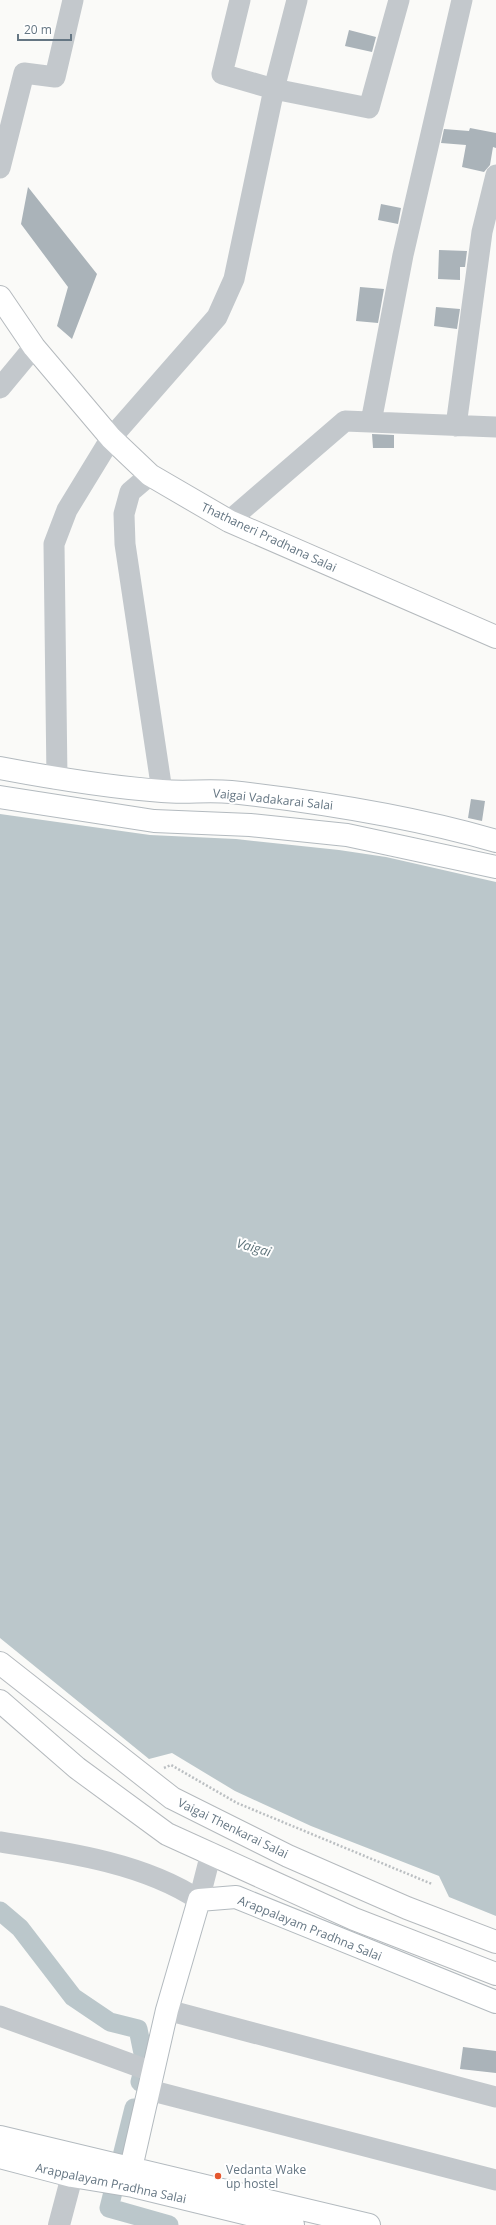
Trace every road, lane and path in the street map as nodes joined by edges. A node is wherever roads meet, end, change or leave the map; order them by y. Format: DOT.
graph roads {
  1 [pos="73,0"];
  2 [pos="240,0"];
  3 [pos="297,0"];
  4 [pos="399,0"];
  5 [pos="462,0"];
  6 [pos="274,89"];
  7 [pos="0,168"];
  8 [pos="496,175"];
  9 [pos="0,297"];
  10 [pos="34,347"];
  11 [pos="0,388"];
  12 [pos="372,422"];
  13 [pos="456,426"];
  14 [pos="496,427"];
  15 [pos="111,438"];
  16 [pos="150,475"];
  17 [pos="229,520"];
  18 [pos="496,637"];
  19 [pos="0,768"];
  20 [pos="57,779"];
  21 [pos="162,791"];
  22 [pos="0,797"];
  23 [pos="496,841"];
  24 [pos="496,867"];
  25 [pos="0,1663"];
  26 [pos="0,1701"];
  27 [pos="156,1771"];
  28 [pos="0,1842"];
  29 [pos="211,1853"];
  30 [pos="432,1884"];
  31 [pos="199,1900"];
  32 [pos="496,1942"];
  33 [pos="496,1974"];
  34 [pos="496,2002"];
  35 [pos="167,2010"];
  36 [pos="0,2016"];
  37 [pos="147,2075"];
  38 [pos="496,2097"];
  39 [pos="0,2137"];
  40 [pos="0,2157"];
  41 [pos="72,2176"];
  42 [pos="122,2180"];
  43 [pos="496,2180"];
  44 [pos="59,2225"];
  45 [pos="292,2225"];
  46 [pos="369,2225"];
  1 -- 7 [label="street"];
  2 -- 6 [label="street"];
  3 -- 6 [label="street"];
  4 -- 6 [label="street"];
  5 -- 12 [label="street"];
  6 -- 15 [label="street"];
  8 -- 13 [label="street"];
  9 -- 10 [label="main road, Thathaneri Pradhana Salai"];
  10 -- 11 [label="street"];
  10 -- 15 [label="main road, Thathaneri Pradhana Salai"];
  12 -- 13 [label="street"];
  12 -- 17 [label="street"];
  13 -- 14 [label="street"];
  15 -- 16 [label="main road, Thathaneri Pradhana Salai"];
  15 -- 20 [label="street"];
  16 -- 17 [label="main road, Thathaneri Pradhana Salai"];
  16 -- 21 [label="street"];
  17 -- 18 [label="main road, Thathaneri Pradhana Salai"];
  19 -- 20 [label="main road, Vaigai Vadakarai Salai"];
  20 -- 21 [label="main road, Vaigai Vadakarai Salai"];
  21 -- 23 [label="main road, Vaigai Vadakarai Salai"];
  22 -- 24 [label="main road"];
  25 -- 32 [label="main road, Vaigai Thenkarai Salai"];
  26 -- 29 [label="main road"];
  27 -- 30 [label="path"];
  28 -- 31 [label="street"];
  29 -- 31 [label="street"];
  29 -- 33 [label="main road"];
  31 -- 34 [label="main road, Arappalayam Pradhna Salai"];
  31 -- 35 [label="main road, Arappalayam Pradhna Salai"];
  35 -- 37 [label="main road, Arappalayam Pradhna Salai"];
  35 -- 38 [label="street"];
  36 -- 37 [label="street"];
  37 -- 42 [label="main road, Arappalayam Pradhna Salai"];
  37 -- 43 [label="street"];
  39 -- 42 [label="main road"];
  40 -- 41 [label="main road, Arappalayam Pradhna Salai"];
  41 -- 42 [label="main road, Arappalayam Pradhna Salai"];
  41 -- 44 [label="street"];
  42 -- 45 [label="main road, Arappalayam Pradhna Salai"];
  42 -- 46 [label="main road"];
}
